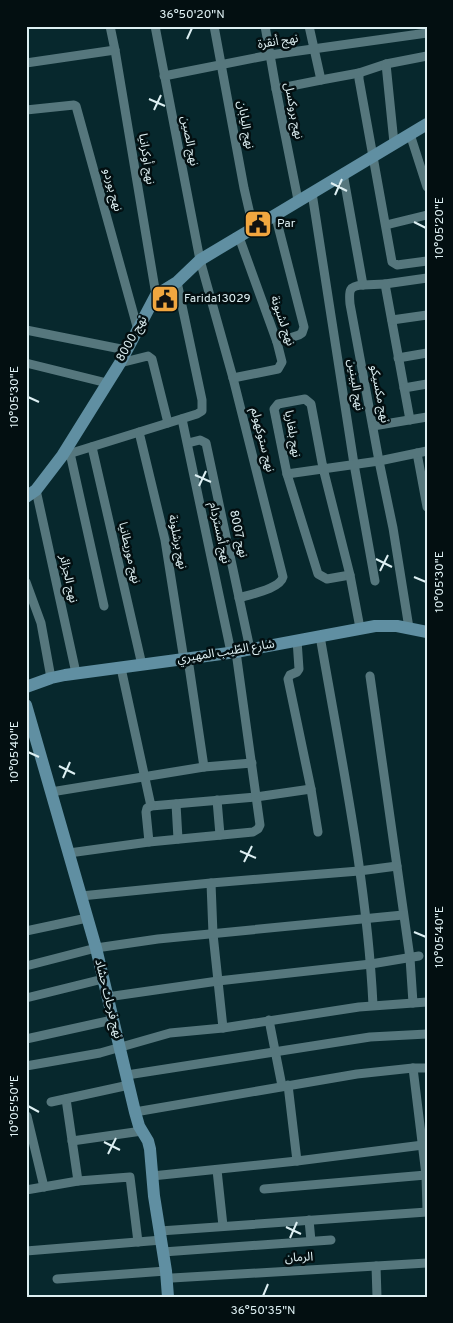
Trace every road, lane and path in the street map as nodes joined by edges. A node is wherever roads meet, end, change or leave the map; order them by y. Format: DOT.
graph roads {
  1 [pos="110,26"];
  2 [pos="155,26"];
  3 [pos="214,26"];
  4 [pos="265,26"];
  5 [pos="309,26"];
  6 [pos="427,33"];
  7 [pos="115,50"];
  8 [pos="314,50"];
  9 [pos="270,55"];
  10 [pos="427,56"];
  11 [pos="26,63"];
  12 [pos="386,64"];
  13 [pos="221,66"];
  14 [pos="359,72"];
  15 [pos="164,76"];
  16 [pos="322,80"];
  17 [pos="276,89"];
  18 [pos="26,110"];
  19 [pos="427,124"];
  20 [pos="410,134"];
  21 [pos="394,143"];
  22 [pos="373,155"];
  23 [pos="343,173"];
  24 [pos="427,187"];
  25 [pos="312,193"];
  26 [pos="298,200"];
  27 [pos="275,214"];
  28 [pos="427,215"];
  29 [pos="386,225"];
  30 [pos="253,227"];
  31 [pos="239,237"];
  32 [pos="200,260"];
  33 [pos="427,261"];
  34 [pos="427,278"];
  35 [pos="177,282"];
  36 [pos="385,284"];
  37 [pos="363,285"];
  38 [pos="156,295"];
  39 [pos="427,315"];
  40 [pos="392,320"];
  41 [pos="26,330"];
  42 [pos="138,330"];
  43 [pos="277,342"];
  44 [pos="126,350"];
  45 [pos="427,353"];
  46 [pos="398,358"];
  47 [pos="26,363"];
  48 [pos="120,363"];
  49 [pos="233,378"];
  50 [pos="106,383"];
  51 [pos="427,384"];
  52 [pos="404,388"];
  53 [pos="427,417"];
  54 [pos="182,419"];
  55 [pos="410,420"];
  56 [pos="168,423"];
  57 [pos="373,426"];
  58 [pos="139,432"];
  59 [pos="188,443"];
  60 [pos="92,447"];
  61 [pos="422,452"];
  62 [pos="66,455"];
  63 [pos="379,461"];
  64 [pos="354,464"];
  65 [pos="323,468"];
  66 [pos="286,474"];
  67 [pos="31,494"];
  68 [pos="427,507"];
  69 [pos="350,575"];
  70 [pos="375,581"];
  71 [pos="26,582"];
  72 [pos="239,598"];
  73 [pos="104,606"];
  74 [pos="360,628"];
  75 [pos="409,628"];
  76 [pos="427,632"];
  77 [pos="320,636"];
  78 [pos="297,640"];
  79 [pos="250,649"];
  80 [pos="234,652"];
  81 [pos="186,659"];
  82 [pos="142,665"];
  83 [pos="121,668"];
  84 [pos="76,673"];
  85 [pos="370,676"];
  86 [pos="51,678"];
  87 [pos="26,687"];
  88 [pos="26,705"];
  89 [pos="252,763"];
  90 [pos="204,767"];
  91 [pos="145,777"];
  92 [pos="311,789"];
  93 [pos="51,792"];
  94 [pos="256,797"];
  95 [pos="217,800"];
  96 [pos="176,804"];
  97 [pos="151,806"];
  98 [pos="318,832"];
  99 [pos="220,835"];
  100 [pos="178,839"];
  101 [pos="150,842"];
  102 [pos="69,853"];
  103 [pos="397,866"];
  104 [pos="359,872"];
  105 [pos="211,883"];
  106 [pos="81,896"];
  107 [pos="403,915"];
  108 [pos="87,918"];
  109 [pos="366,919"];
  110 [pos="26,931"];
  111 [pos="213,934"];
  112 [pos="96,948"];
  113 [pos="419,956"];
  114 [pos="410,958"];
  115 [pos="371,964"];
  116 [pos="26,966"];
  117 [pos="103,979"];
  118 [pos="218,981"];
  119 [pos="107,996"];
  120 [pos="26,998"];
  121 [pos="427,1002"];
  122 [pos="413,1003"];
  123 [pos="373,1005"];
  124 [pos="112,1020"];
  125 [pos="269,1020"];
  126 [pos="224,1028"];
  127 [pos="427,1034"];
  128 [pos="26,1039"];
  129 [pos="120,1047"];
  130 [pos="275,1051"];
  131 [pos="26,1066"];
  132 [pos="413,1068"];
  133 [pos="427,1068"];
  134 [pos="128,1080"];
  135 [pos="285,1086"];
  136 [pos="66,1099"];
  137 [pos="51,1102"];
  138 [pos="135,1112"];
  139 [pos="27,1116"];
  140 [pos="142,1131"];
  141 [pos="72,1141"];
  142 [pos="423,1145"];
  143 [pos="296,1161"];
  144 [pos="217,1170"];
  145 [pos="426,1175"];
  146 [pos="152,1176"];
  147 [pos="78,1181"];
  148 [pos="44,1188"];
  149 [pos="264,1189"];
  150 [pos="26,1190"];
  151 [pos="427,1212"];
  152 [pos="309,1220"];
  153 [pos="223,1226"];
  154 [pos="331,1240"];
  155 [pos="162,1241"];
  156 [pos="138,1242"];
  157 [pos="311,1242"];
  158 [pos="26,1251"];
  159 [pos="427,1263"];
  160 [pos="376,1266"];
  161 [pos="168,1277"];
  162 [pos="57,1279"];
  163 [pos="168,1297"];
  164 [pos="377,1297"];
  1 -- 7 [label="street, نهج أوكرانيا"];
  2 -- 15 [label="street, نهج الصين"];
  3 -- 13 [label="street, نهج اليابان"];
  4 -- 9 [label="street, نهج بروكسل"];
  5 -- 8 [label="street"];
  6 -- 8 [label="street, نهج أنقرة"];
  7 -- 11 [label="street"];
  7 -- 38 [label="street, نهج أوكرانيا"];
  8 -- 9 [label="street, نهج أنقرة"];
  8 -- 16 [label="street"];
  9 -- 13 [label="street, نهج أنقرة"];
  9 -- 17 [label="street, نهج بروكسل"];
  10 -- 12 [label="street"];
  12 -- 14 [label="street"];
  12 -- 21 [label="street"];
  13 -- 15 [label="street, نهج أنقرة"];
  13 -- 30 [label="street, نهج اليابان"];
  14 -- 16 [label="street"];
  14 -- 22 [label="street"];
  15 -- 32 [label="street, نهج الصين"];
  16 -- 17 [label="street"];
  17 -- 26 [label="street, نهج بروكسل"];
  18 -- 42 [label="street, نهج بوردو"];
  19 -- 20 [label="street"];
  20 -- 21 [label="street"];
  20 -- 24 [label="street"];
  21 -- 22 [label="street"];
  22 -- 23 [label="street"];
  22 -- 29 [label="street"];
  23 -- 25 [label="street"];
  23 -- 37 [label="street"];
  25 -- 26 [label="street"];
  25 -- 64 [label="street, نهج البينين"];
  26 -- 27 [label="street"];
  27 -- 30 [label="street"];
  27 -- 43 [label="street"];
  28 -- 29 [label="street"];
  29 -- 33 [label="street"];
  30 -- 31 [label="street"];
  31 -- 32 [label="street"];
  31 -- 43 [label="street, نهج لشبونة"];
  32 -- 35 [label="street"];
  32 -- 49 [label="street, نهج ستوكهولم"];
  34 -- 36 [label="street"];
  35 -- 38 [label="street"];
  35 -- 54 [label="street"];
  36 -- 37 [label="street"];
  36 -- 40 [label="street"];
  37 -- 57 [label="street, نهج مكسيكو"];
  38 -- 42 [label="street, نهج 8000"];
  39 -- 40 [label="street"];
  40 -- 46 [label="street"];
  41 -- 44 [label="street"];
  42 -- 44 [label="street, نهج 8000"];
  43 -- 49 [label="street, نهج لشبونة"];
  44 -- 48 [label="street, نهج 8000"];
  45 -- 46 [label="street"];
  46 -- 52 [label="street"];
  47 -- 50 [label="street"];
  48 -- 50 [label="street, نهج 8000"];
  48 -- 56 [label="street"];
  49 -- 72 [label="street, نهج ستوكهولم"];
  50 -- 62 [label="street, نهج 8000"];
  51 -- 52 [label="street"];
  52 -- 55 [label="street"];
  53 -- 55 [label="street"];
  54 -- 56 [label="street"];
  54 -- 59 [label="street, نهج أمستردام"];
  55 -- 57 [label="street"];
  56 -- 58 [label="street"];
  57 -- 63 [label="street, نهج مكسيكو"];
  58 -- 60 [label="street"];
  58 -- 81 [label="street, نهج برشلونة"];
  59 -- 72 [label="street, نهج 8007"];
  59 -- 80 [label="street, نهج أمستردام"];
  60 -- 62 [label="street"];
  60 -- 82 [label="street, نهج موريطانيا"];
  61 -- 63 [label="street, نهج بلغاريا"];
  61 -- 68 [label="street"];
  62 -- 67 [label="street, نهج 8000"];
  62 -- 73 [label="street"];
  63 -- 64 [label="street, نهج بلغاريا"];
  63 -- 75 [label="street, نهج مكسيكو"];
  64 -- 65 [label="street, نهج بلغاريا"];
  64 -- 70 [label="street, نهج البينين"];
  65 -- 66 [label="street, نهج بلغاريا"];
  65 -- 66 [label="street, نهج بلغاريا"];
  65 -- 69 [label="street, نهج بلغاريا"];
  66 -- 69 [label="street"];
  67 -- 84 [label="street, نهج الجزائر"];
  69 -- 74 [label="street, نهج بلغاريا"];
  71 -- 86 [label="street"];
  72 -- 79 [label="street, نهج 8007"];
  74 -- 75 [label="street, شارع الطّيب المهيري"];
  74 -- 77 [label="street, شارع الطّيب المهيري"];
  75 -- 76 [label="street, شارع الطّيب المهيري"];
  77 -- 78 [label="street, شارع الطّيب المهيري"];
  77 -- 104 [label="street"];
  78 -- 79 [label="street, شارع الطّيب المهيري"];
  78 -- 92 [label="street"];
  79 -- 80 [label="street, شارع الطّيب المهيري"];
  80 -- 81 [label="street, شارع الطّيب المهيري"];
  80 -- 89 [label="street, نهج أمستردام"];
  81 -- 82 [label="street, شارع الطّيب المهيري"];
  81 -- 90 [label="street, نهج برشلونة"];
  82 -- 83 [label="street, شارع الطّيب المهيري"];
  83 -- 84 [label="street, شارع الطّيب المهيري"];
  83 -- 91 [label="street"];
  84 -- 86 [label="street, شارع الطّيب المهيري"];
  85 -- 103 [label="street"];
  86 -- 87 [label="street, شارع الطّيب المهيري"];
  88 -- 93 [label="street, نهج فرحات حشاد"];
  89 -- 90 [label="street"];
  89 -- 94 [label="street, نهج أمستردام"];
  90 -- 91 [label="street"];
  91 -- 93 [label="street"];
  91 -- 97 [label="street"];
  92 -- 94 [label="street"];
  92 -- 98 [label="street"];
  93 -- 102 [label="street, نهج فرحات حشاد"];
  94 -- 95 [label="street"];
  94 -- 99 [label="street, نهج أمستردام"];
  95 -- 96 [label="street"];
  95 -- 99 [label="street"];
  96 -- 97 [label="street"];
  96 -- 100 [label="street"];
  97 -- 101 [label="street"];
  99 -- 100 [label="street"];
  100 -- 101 [label="street"];
  101 -- 102 [label="street"];
  102 -- 106 [label="street, نهج فرحات حشاد"];
  103 -- 104 [label="street"];
  103 -- 107 [label="street"];
  104 -- 105 [label="street"];
  104 -- 109 [label="street"];
  105 -- 106 [label="street"];
  105 -- 111 [label="street"];
  106 -- 108 [label="street, نهج فرحات حشاد"];
  107 -- 109 [label="street"];
  107 -- 114 [label="street"];
  108 -- 110 [label="street"];
  108 -- 112 [label="street, نهج فرحات حشاد"];
  109 -- 111 [label="street"];
  109 -- 115 [label="street"];
  111 -- 112 [label="street"];
  111 -- 118 [label="street"];
  112 -- 116 [label="street"];
  112 -- 117 [label="street, نهج فرحات حشاد"];
  113 -- 114 [label="street"];
  114 -- 115 [label="street"];
  114 -- 122 [label="street"];
  115 -- 118 [label="street"];
  115 -- 123 [label="street"];
  117 -- 119 [label="street, نهج فرحات حشاد"];
  117 -- 120 [label="street"];
  118 -- 119 [label="street"];
  118 -- 126 [label="street"];
  119 -- 124 [label="street, نهج فرحات حشاد"];
  121 -- 122 [label="street"];
  122 -- 123 [label="street"];
  123 -- 125 [label="street"];
  124 -- 128 [label="street"];
  124 -- 129 [label="street, نهج فرحات حشاد"];
  125 -- 126 [label="street"];
  125 -- 130 [label="street"];
  126 -- 129 [label="street"];
  127 -- 130 [label="street"];
  129 -- 131 [label="street"];
  129 -- 134 [label="street, نهج فرحات حشاد"];
  130 -- 134 [label="street"];
  130 -- 135 [label="street"];
  132 -- 133 [label="street"];
  132 -- 135 [label="street"];
  132 -- 142 [label="street"];
  134 -- 136 [label="street"];
  134 -- 138 [label="street, نهج فرحات حشاد"];
  135 -- 138 [label="street"];
  135 -- 143 [label="street"];
  136 -- 137 [label="street"];
  136 -- 141 [label="street"];
  138 -- 140 [label="street, نهج فرحات حشاد"];
  139 -- 148 [label="street"];
  140 -- 141 [label="street"];
  140 -- 146 [label="street, نهج فرحات حشاد"];
  141 -- 147 [label="street"];
  142 -- 143 [label="street"];
  142 -- 145 [label="street"];
  143 -- 144 [label="street"];
  144 -- 146 [label="street"];
  144 -- 153 [label="street"];
  145 -- 149 [label="street"];
  145 -- 151 [label="street"];
  146 -- 155 [label="street, نهج فرحات حشاد"];
  147 -- 148 [label="street"];
  147 -- 156 [label="street"];
  148 -- 150 [label="street"];
  151 -- 152 [label="street"];
  152 -- 153 [label="street"];
  152 -- 157 [label="street"];
  153 -- 155 [label="street"];
  154 -- 157 [label="street"];
  155 -- 156 [label="street"];
  155 -- 157 [label="street"];
  155 -- 161 [label="street, نهج فرحات حشاد"];
  156 -- 158 [label="street"];
  159 -- 160 [label="street, الرمان"];
  160 -- 161 [label="street, الرمان"];
  160 -- 164 [label="street"];
  161 -- 162 [label="street, الرمان"];
  161 -- 163 [label="street, نهج فرحات حشاد"];
}
